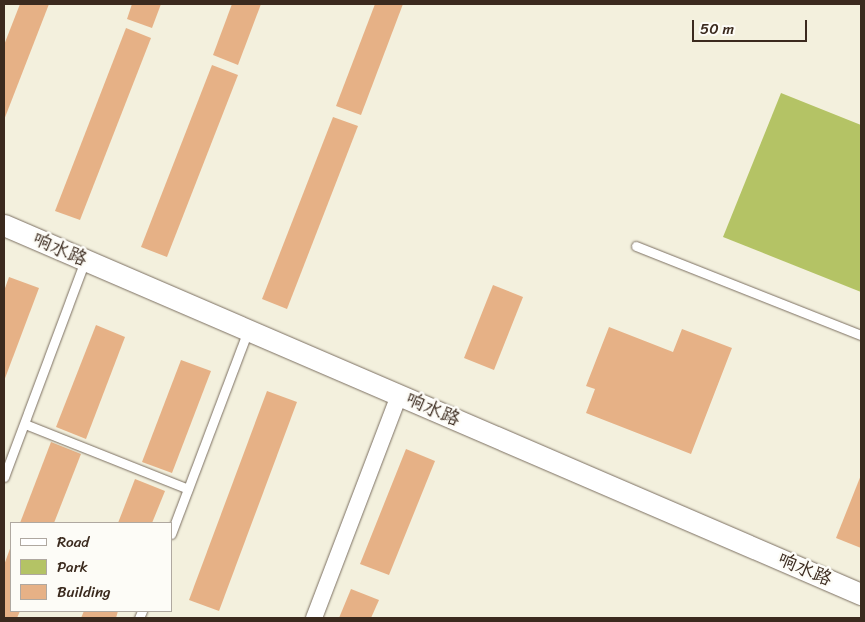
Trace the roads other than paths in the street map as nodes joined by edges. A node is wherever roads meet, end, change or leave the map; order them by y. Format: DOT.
graph roads {
  1 [pos="4,225"];
  2 [pos="636,246"];
  3 [pos="85,260"];
  4 [pos="248,330"];
  5 [pos="861,335"];
  6 [pos="398,395"];
  7 [pos="25,424"];
  8 [pos="4,477"];
  9 [pos="188,489"];
  10 [pos="172,531"];
  11 [pos="861,594"];
  12 [pos="314,618"];
  1 -- 3 [label="street, 响水路"];
  2 -- 5 [label="lane"];
  3 -- 4 [label="street, 响水路"];
  3 -- 7 [label="lane"];
  4 -- 6 [label="street, 响水路"];
  4 -- 9 [label="lane"];
  6 -- 11 [label="street, 响水路"];
  6 -- 12 [label="street"];
  7 -- 8 [label="lane"];
  7 -- 9 [label="lane"];
  9 -- 10 [label="lane"];
}
